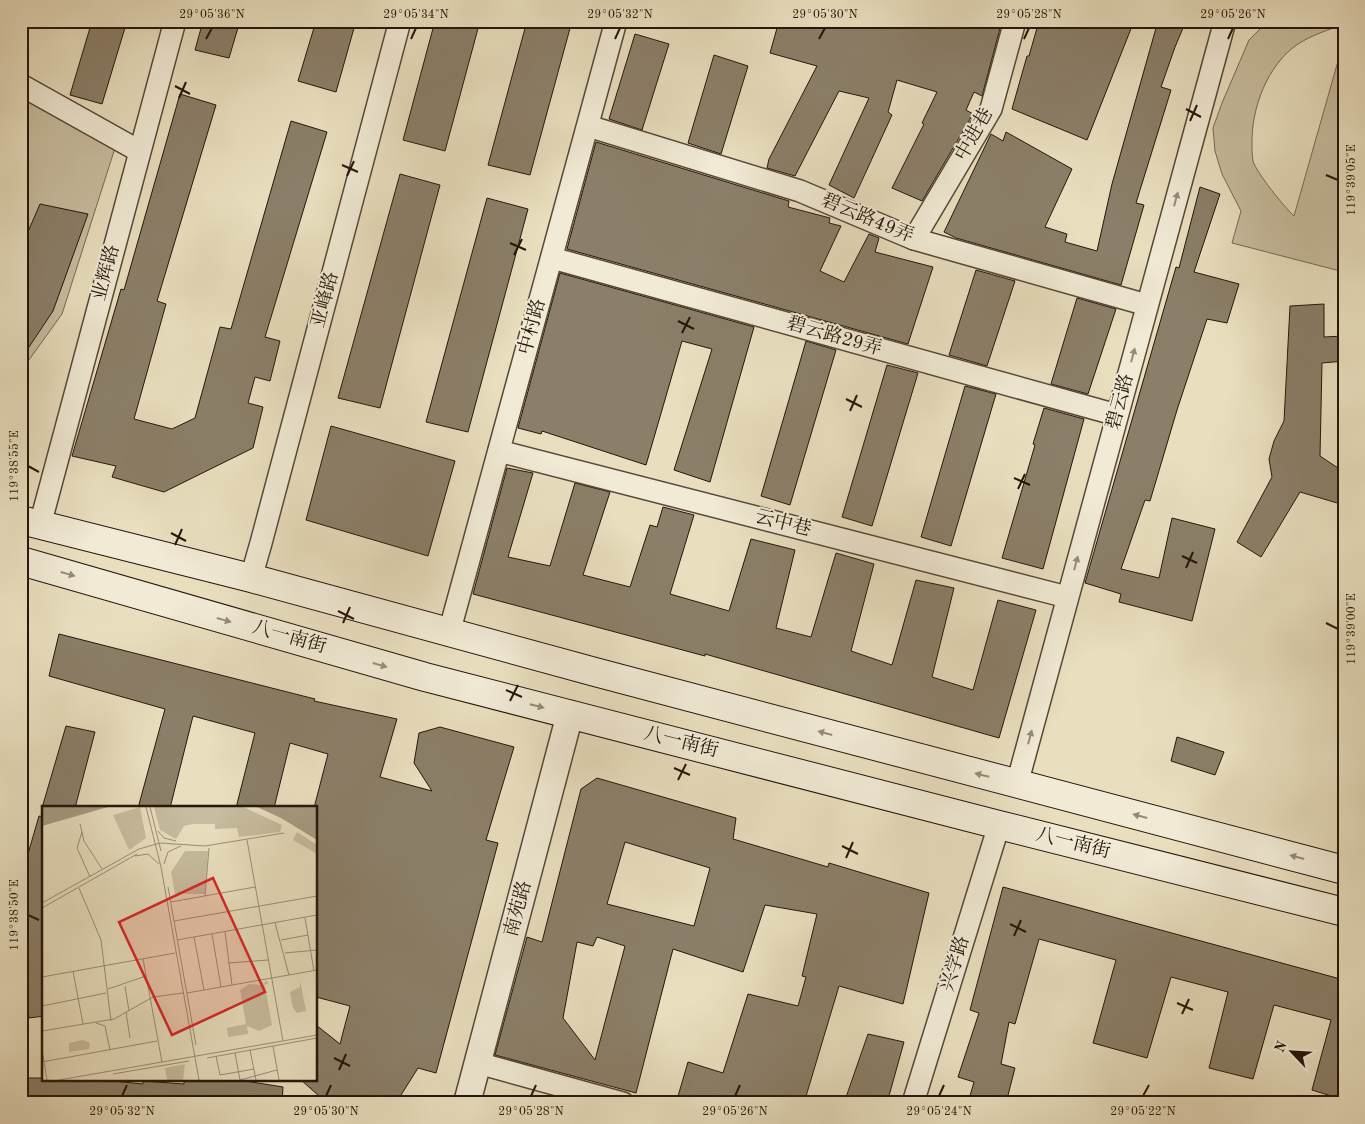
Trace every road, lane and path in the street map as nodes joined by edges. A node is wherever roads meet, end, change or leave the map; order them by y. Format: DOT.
graph roads {
  1 [pos="175,21"];
  2 [pos="400,21"];
  3 [pos="616,21"];
  4 [pos="1015,21"];
  5 [pos="1225,21"];
  6 [pos="21,85"];
  7 [pos="588,126"];
  8 [pos="139,152"];
  9 [pos="914,239"];
  10 [pos="552,258"];
  11 [pos="1147,305"];
  12 [pos="1117,415"];
  13 [pos="499,451"];
  14 [pos="31,523"];
  15 [pos="21,560"];
  16 [pos="250,578"];
  17 [pos="1067,597"];
  18 [pos="449,633"];
  19 [pos="570,714"];
  20 [pos="1017,784"];
  21 [pos="999,825"];
  22 [pos="1344,870"];
  23 [pos="1344,912"];
  24 [pos="478,1063"];
  25 [pos="468,1103"];
  26 [pos="623,1103"];
  27 [pos="913,1103"];
  1 -- 8 [label="street, 业辉路"];
  2 -- 16 [label="street, 亚峰路"];
  3 -- 7 [label="street, 中村路"];
  4 -- 9 [label="street, 中进巷"];
  11 -- 5 [label="street, 碧云路, one-way"];
  6 -- 8 [label="street"];
  7 -- 9 [label="street, 碧云路49弄"];
  7 -- 10 [label="street, 中村路"];
  8 -- 14 [label="street, 业辉路"];
  9 -- 11 [label="street, 碧云路49弄"];
  10 -- 12 [label="street, 碧云路29弄"];
  10 -- 13 [label="street, 中村路"];
  12 -- 11 [label="street, 碧云路, one-way"];
  17 -- 12 [label="street, 碧云路, one-way"];
  13 -- 17 [label="street, 云中巷"];
  13 -- 18 [label="street, 中村路"];
  14 -- 16 [label="main road"];
  15 -- 19 [label="main road, 八一南街, one-way"];
  16 -- 18 [label="main road"];
  20 -- 17 [label="street, 碧云路, one-way"];
  20 -- 18 [label="main road, one-way"];
  19 -- 21 [label="main road, 八一南街"];
  19 -- 24 [label="street, 南苑路"];
  22 -- 20 [label="main road, one-way"];
  21 -- 23 [label="main road, 八一南街"];
  21 -- 27 [label="street, 兴学路"];
  24 -- 25 [label="street, 南苑路"];
  24 -- 26 [label="street"];
}
